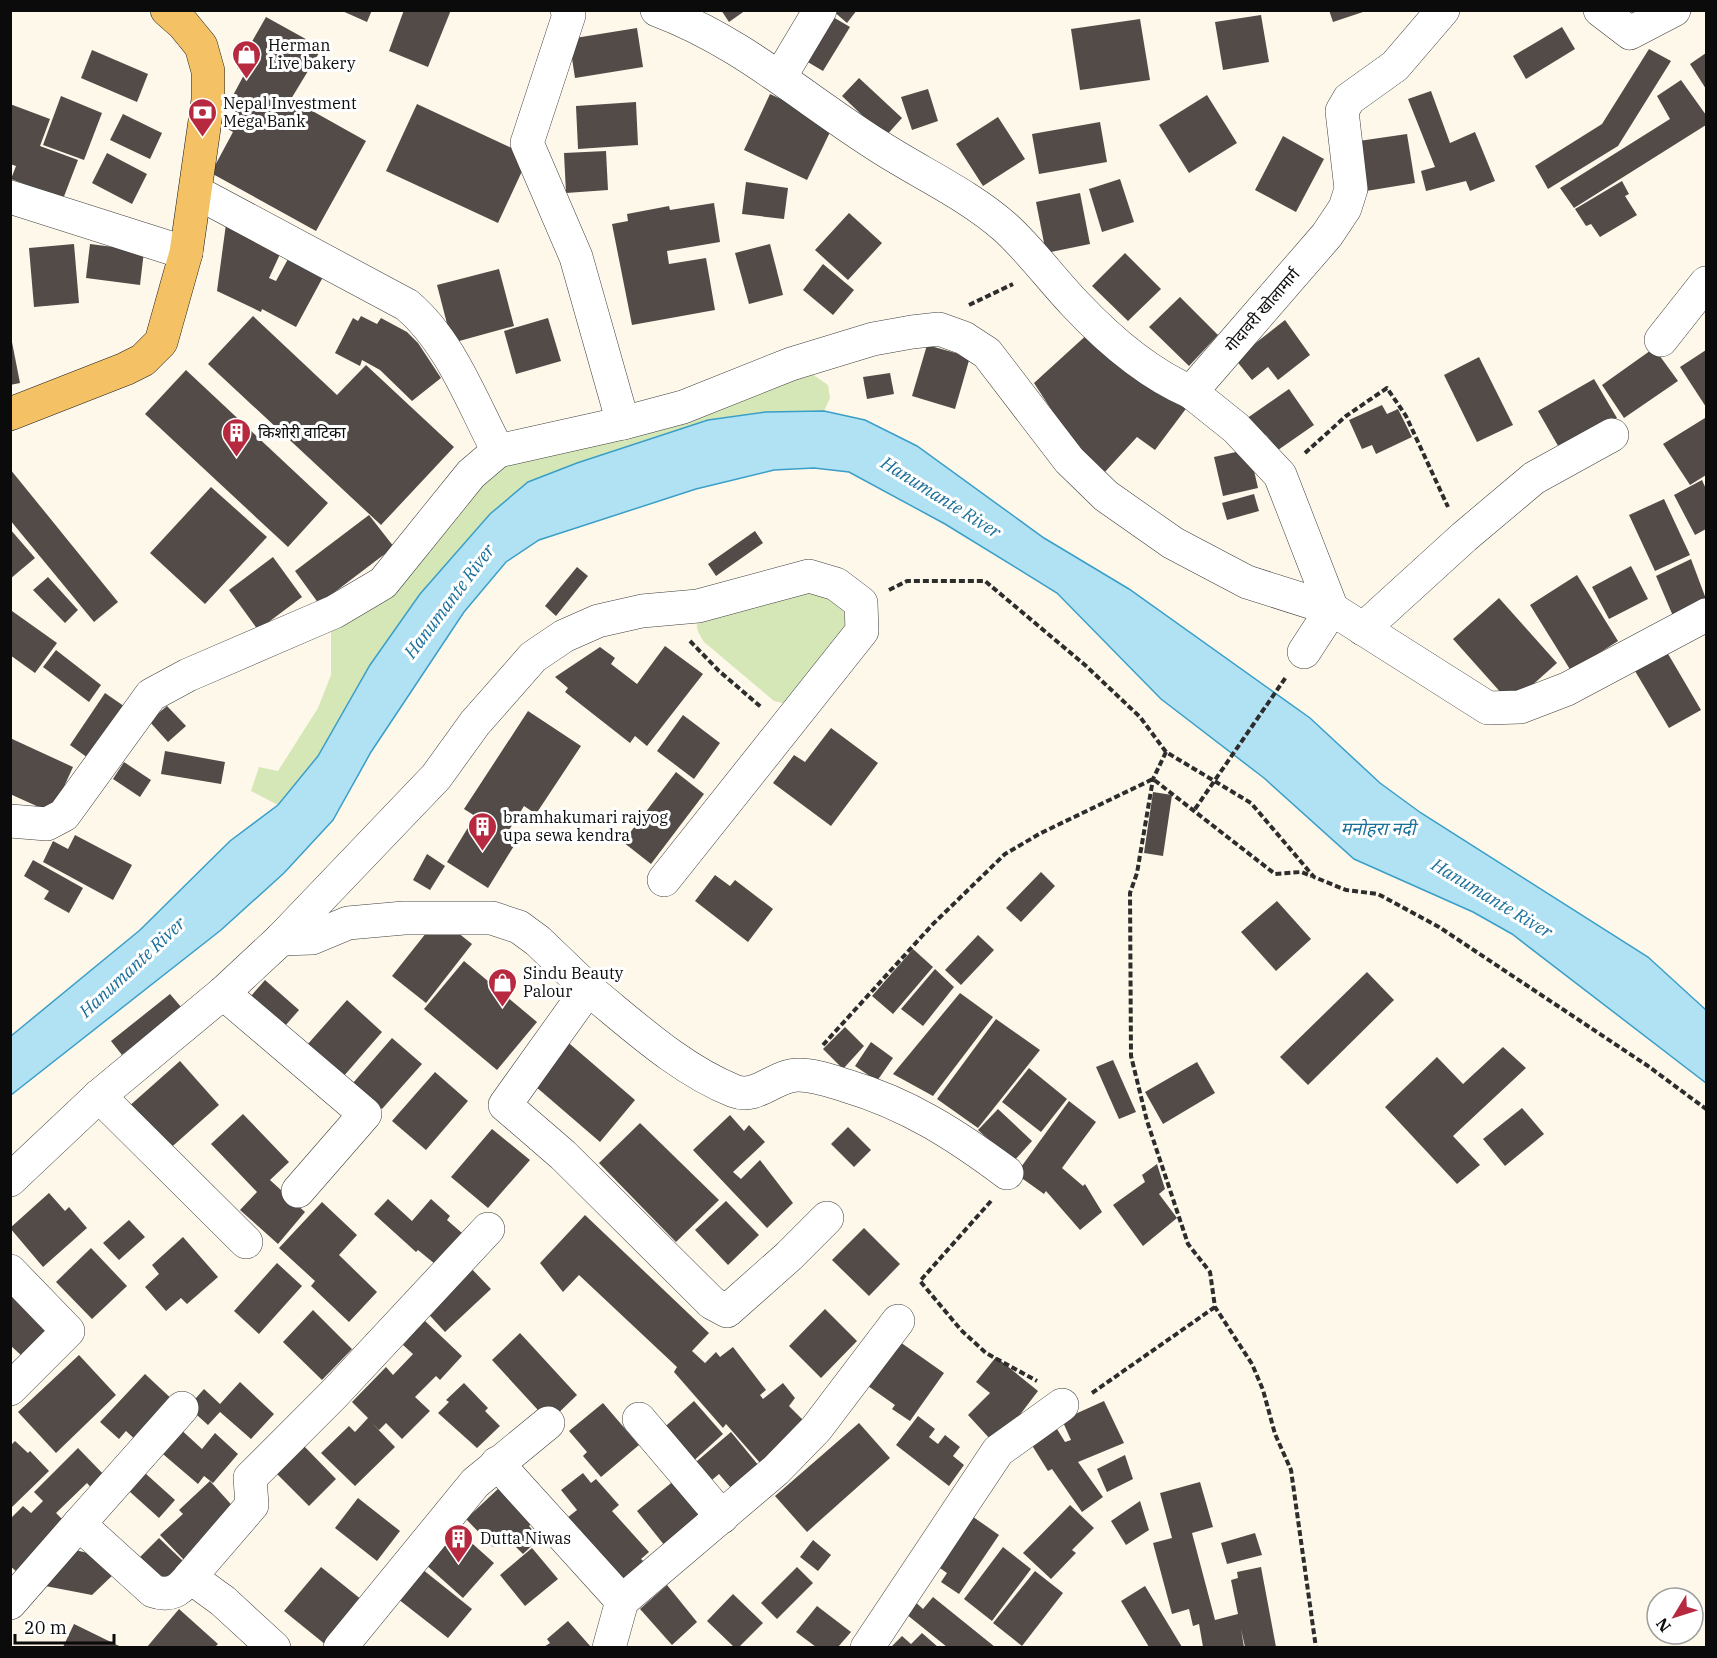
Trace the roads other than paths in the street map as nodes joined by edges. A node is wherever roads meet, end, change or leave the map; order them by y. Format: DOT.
graph roads {
  1 [pos="167,10"];
  2 [pos="657,10"];
  3 [pos="820,10"];
  4 [pos="1443,10"];
  5 [pos="1600,10"];
  6 [pos="1674,10"];
  7 [pos="575,12"];
  8 [pos="780,77"];
  9 [pos="196,192"];
  10 [pos="10,197"];
  11 [pos="186,253"];
  12 [pos="1707,283"];
  13 [pos="1661,340"];
  14 [pos="1191,392"];
  15 [pos="10,414"];
  16 [pos="624,423"];
  17 [pos="1612,435"];
  18 [pos="498,451"];
  19 [pos="1332,609"];
  20 [pos="1707,615"];
  21 [pos="1363,629"];
  22 [pos="1304,652"];
  23 [pos="10,820"];
  24 [pos="664,880"];
  25 [pos="281,939"];
  26 [pos="588,989"];
  27 [pos="223,993"];
  28 [pos="99,1096"];
  29 [pos="1007,1173"];
  30 [pos="10,1180"];
  31 [pos="298,1191"];
  32 [pos="827,1218"];
  33 [pos="488,1229"];
  34 [pos="246,1242"];
  35 [pos="10,1271"];
  36 [pos="898,1321"];
  37 [pos="10,1389"];
  38 [pos="1065,1405"];
  39 [pos="182,1408"];
  40 [pos="639,1419"];
  41 [pos="548,1423"];
  42 [pos="497,1463"];
  43 [pos="722,1517"];
  44 [pos="79,1524"];
  45 [pos="190,1577"];
  46 [pos="622,1601"];
  47 [pos="10,1603"];
  48 [pos="274,1647"];
  49 [pos="340,1647"];
  50 [pos="609,1647"];
  51 [pos="867,1647"];
  1 -- 9 [label="main road"];
  2 -- 8 [label="street"];
  3 -- 8 [label="street"];
  4 -- 14 [label="street, गोदावरी खोलामार्ग"];
  5 -- 6 [label="street"];
  7 -- 16 [label="street"];
  8 -- 14 [label="street"];
  9 -- 11 [label="main road"];
  9 -- 18 [label="street"];
  10 -- 11 [label="street"];
  11 -- 15 [label="main road"];
  12 -- 13 [label="street"];
  14 -- 19 [label="street"];
  16 -- 18 [label="street"];
  16 -- 19 [label="street"];
  17 -- 21 [label="street"];
  18 -- 23 [label="street"];
  19 -- 21 [label="street"];
  19 -- 22 [label="street"];
  20 -- 21 [label="street"];
  24 -- 25 [label="street"];
  25 -- 26 [label="street"];
  25 -- 27 [label="street"];
  26 -- 29 [label="street"];
  26 -- 32 [label="street"];
  27 -- 28 [label="street"];
  27 -- 31 [label="street"];
  28 -- 30 [label="street"];
  28 -- 34 [label="street"];
  33 -- 45 [label="street"];
  35 -- 37 [label="street"];
  36 -- 43 [label="street"];
  38 -- 51 [label="street"];
  39 -- 44 [label="street"];
  40 -- 43 [label="street"];
  41 -- 42 [label="street"];
  42 -- 46 [label="street"];
  42 -- 49 [label="street"];
  43 -- 46 [label="street"];
  44 -- 45 [label="street"];
  44 -- 47 [label="street"];
  45 -- 48 [label="street"];
  46 -- 50 [label="street"];
}
